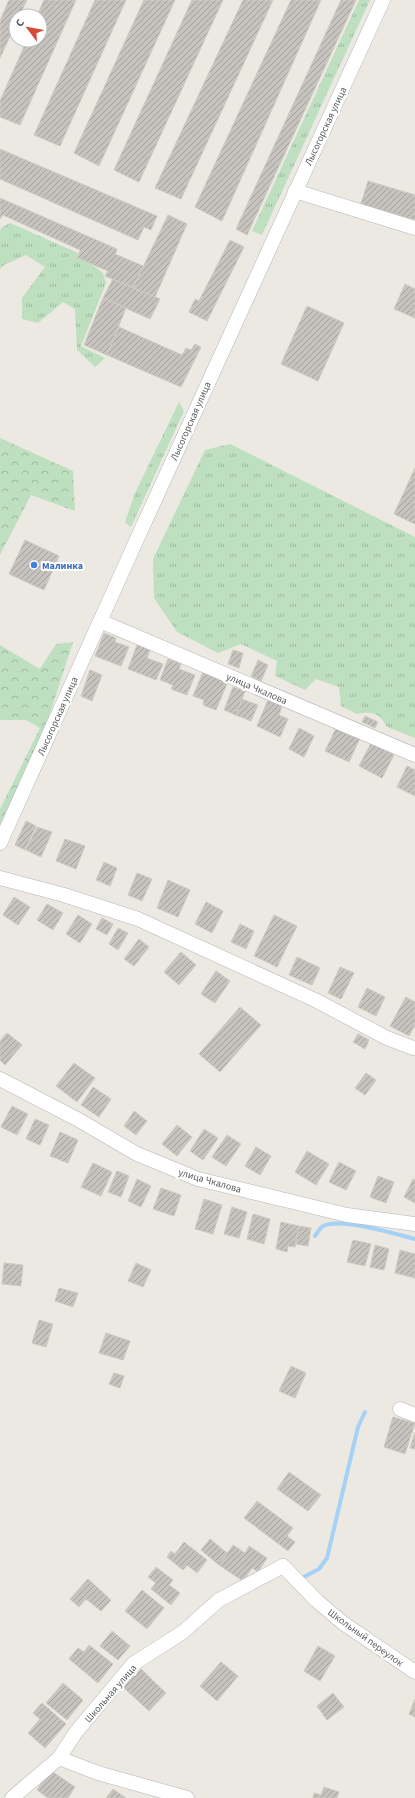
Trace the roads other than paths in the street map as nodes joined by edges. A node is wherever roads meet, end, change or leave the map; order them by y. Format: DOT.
graph roads {
  1 [pos="383,0"];
  2 [pos="295,191"];
  3 [pos="415,228"];
  4 [pos="100,621"];
  5 [pos="415,755"];
  6 [pos="0,843"];
  7 [pos="0,878"];
  8 [pos="414,1048"];
  9 [pos="0,1079"];
  10 [pos="415,1224"];
  11 [pos="400,1410"];
  12 [pos="415,1415"];
  13 [pos="283,1566"];
  14 [pos="415,1672"];
  15 [pos="59,1758"];
  16 [pos="12,1798"];
  17 [pos="187,1798"];
  1 -- 2 [label="street, Лысогорская улица"];
  2 -- 3 [label="street"];
  2 -- 4 [label="street, Лысогорская улица"];
  4 -- 5 [label="street, улица Чкалова"];
  4 -- 6 [label="street, Лысогорская улица"];
  7 -- 8 [label="street"];
  9 -- 10 [label="street, улица Чкалова"];
  11 -- 12 [label="street"];
  13 -- 14 [label="street, Школьный переулок"];
  13 -- 15 [label="street, Школьная улица"];
  15 -- 16 [label="street, Школьная улица"];
  15 -- 17 [label="street"];
}
